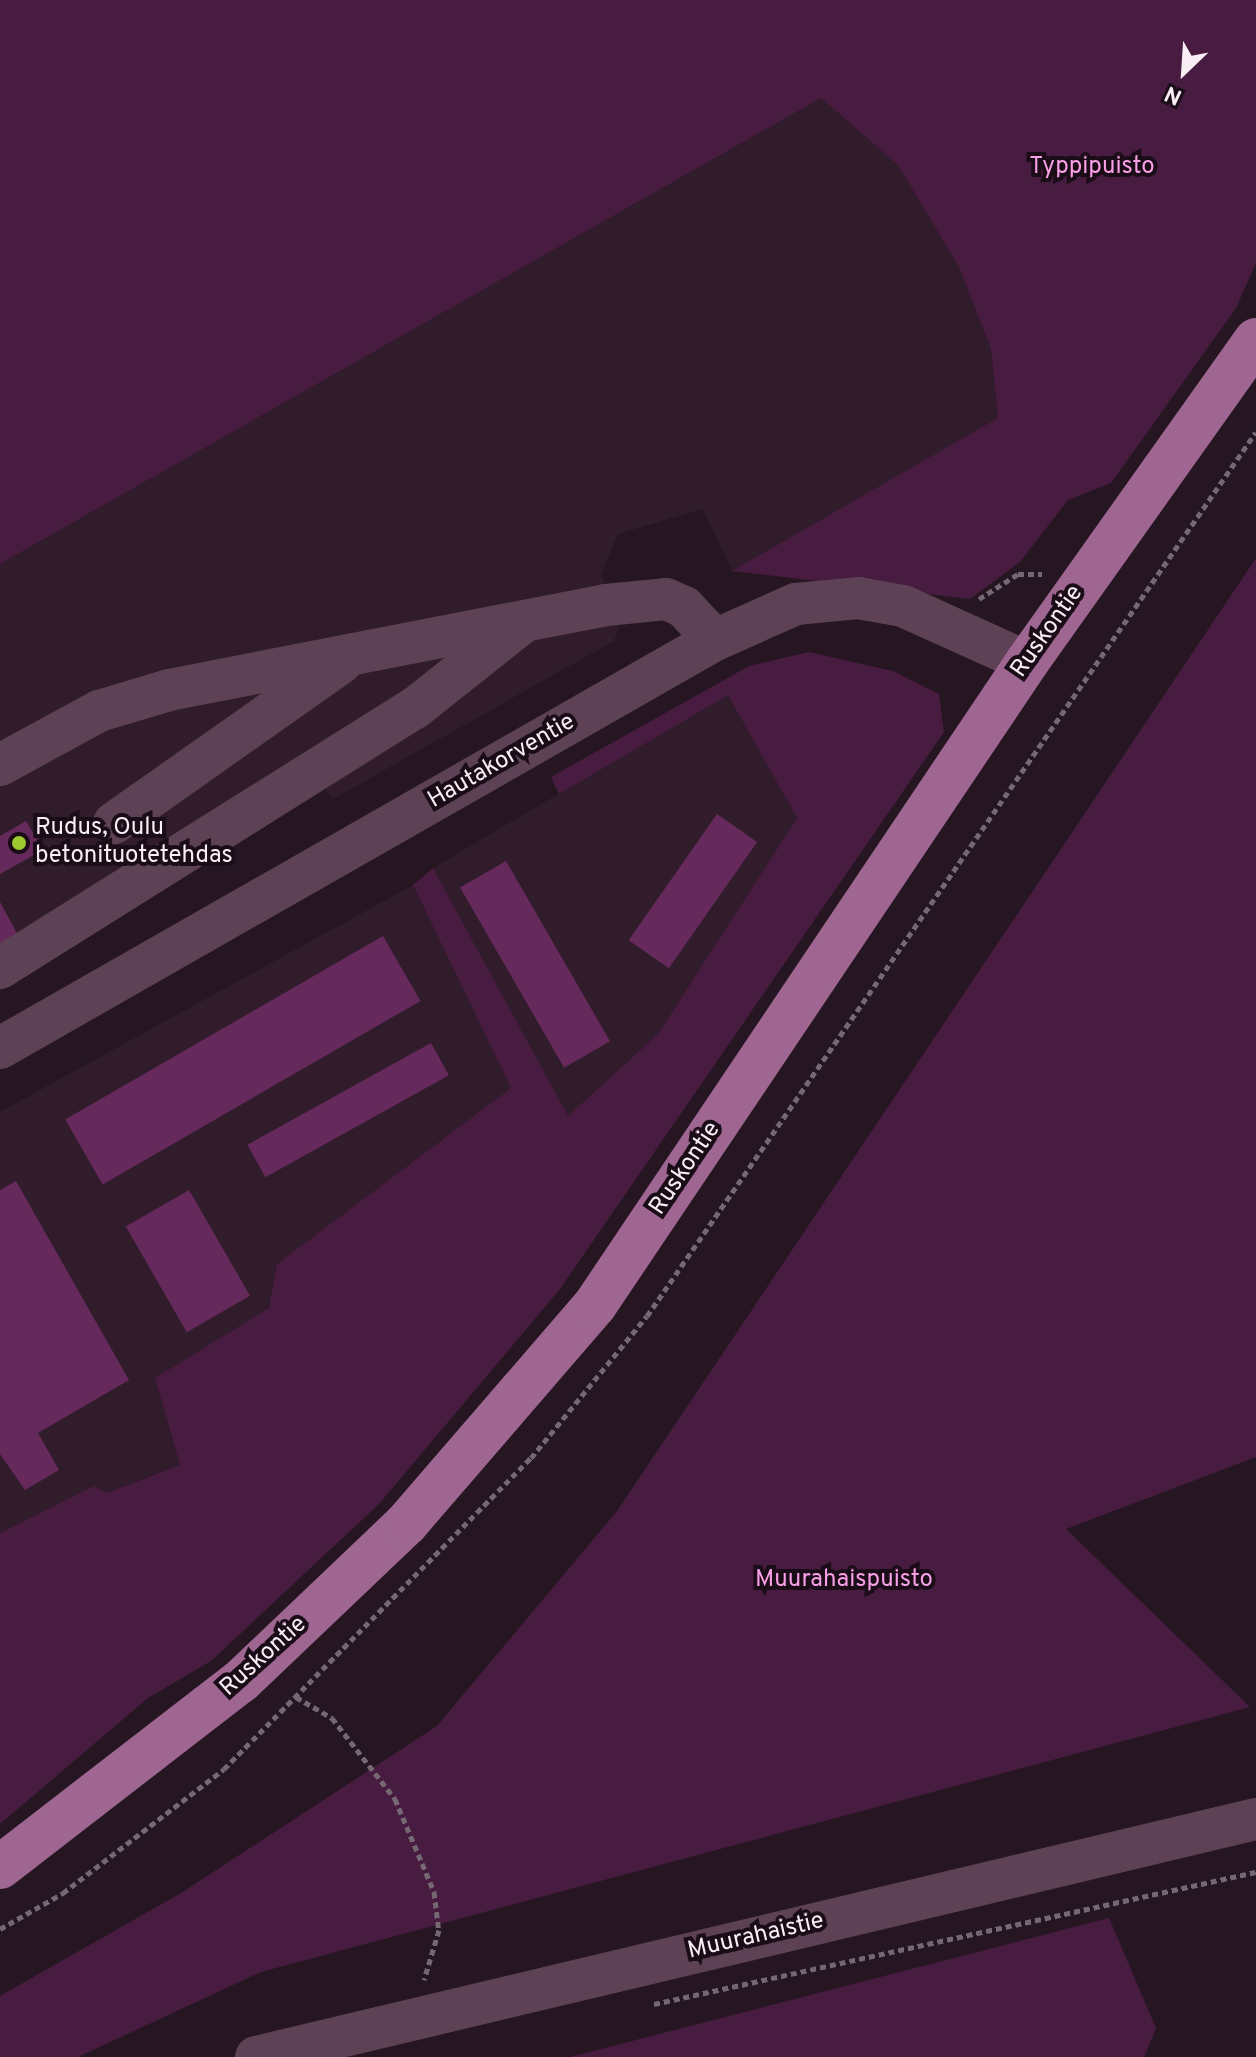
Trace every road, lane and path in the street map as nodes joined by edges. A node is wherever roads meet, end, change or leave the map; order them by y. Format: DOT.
graph roads {
  1 [pos="1252,353"];
  2 [pos="525,620"];
  3 [pos="715,640"];
  4 [pos="355,653"];
  5 [pos="1027,662"];
  6 [pos="0,765"];
  7 [pos="114,823"];
  8 [pos="0,968"];
  9 [pos="0,1048"];
  10 [pos="296,1697"];
  11 [pos="1256,1819"];
  12 [pos="0,1867"];
  13 [pos="1256,1872"];
  14 [pos="645,2006"];
  15 [pos="434,2011"];
  16 [pos="341,2045"];
  17 [pos="256,2057"];
  1 -- 5 [label="main road, Ruskontie"];
  2 -- 3 [label="street"];
  2 -- 4 [label="street"];
  2 -- 8 [label="street"];
  3 -- 5 [label="street, Hautakorventie"];
  3 -- 9 [label="street, Hautakorventie"];
  4 -- 6 [label="street"];
  4 -- 7 [label="street"];
  5 -- 12 [label="main road, Ruskontie"];
  10 -- 15 [label="path"];
  11 -- 15 [label="street, Muurahaistie"];
  13 -- 14 [label="path"];
  15 -- 16 [label="street, Muurahaistie"];
  16 -- 17 [label="street, Muurahaistie"];
}
